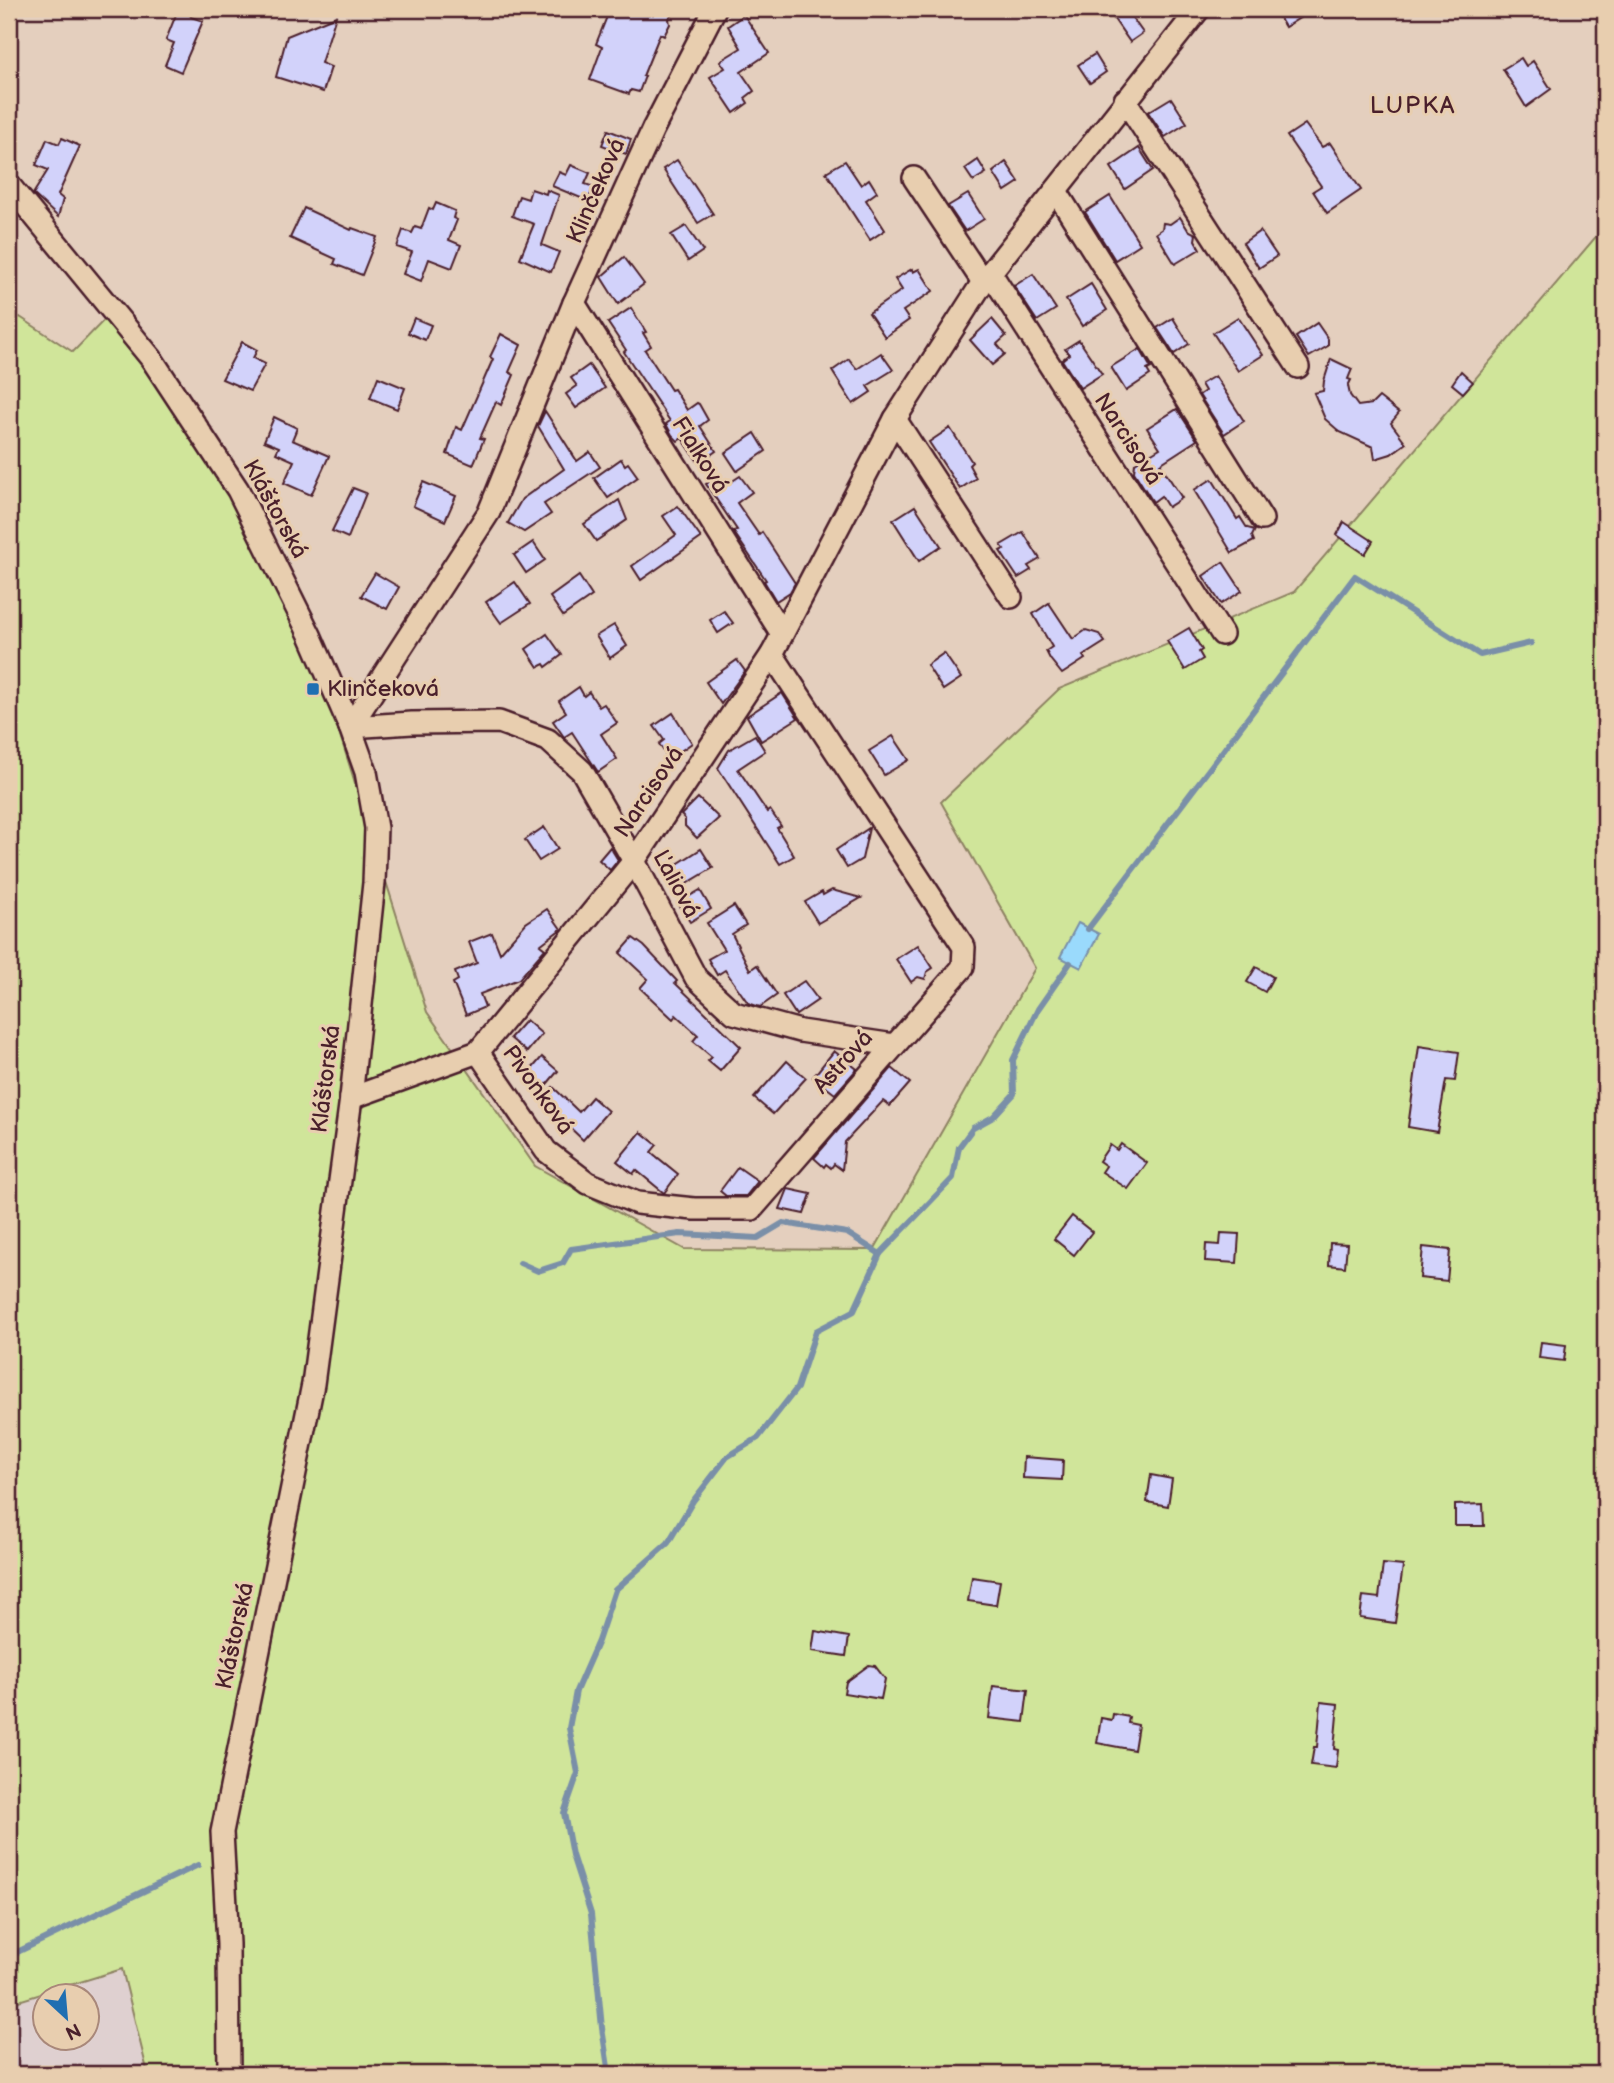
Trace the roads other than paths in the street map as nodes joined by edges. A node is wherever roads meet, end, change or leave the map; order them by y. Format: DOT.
graph roads {
  1 [pos="716,9"];
  2 [pos="1196,10"];
  3 [pos="1125,100"];
  4 [pos="914,178"];
  5 [pos="9,185"];
  6 [pos="1056,191"];
  7 [pos="987,277"];
  8 [pos="574,303"];
  9 [pos="1298,367"];
  10 [pos="895,419"];
  11 [pos="1262,519"];
  12 [pos="1011,597"];
  13 [pos="782,634"];
  14 [pos="1222,634"];
  15 [pos="772,654"];
  16 [pos="350,727"];
  17 [pos="635,861"];
  18 [pos="894,1045"];
  19 [pos="478,1052"];
  20 [pos="351,1098"];
  21 [pos="752,1209"];
  22 [pos="229,2074"];
  1 -- 8 [label="street, Klinčeková"];
  2 -- 3 [label="street, Narcisová"];
  3 -- 6 [label="street, Narcisová"];
  3 -- 9 [label="street"];
  4 -- 7 [label="street, Narcisová"];
  5 -- 16 [label="street, Kláštorská"];
  6 -- 7 [label="street, Narcisová"];
  6 -- 11 [label="street"];
  7 -- 10 [label="street, Narcisová"];
  7 -- 14 [label="street, Narcisová"];
  8 -- 13 [label="street, Fialková"];
  8 -- 16 [label="street, Klinčeková"];
  10 -- 12 [label="street"];
  10 -- 13 [label="street, Narcisová"];
  13 -- 15 [label="street, Narcisová"];
  15 -- 17 [label="street, Narcisová"];
  15 -- 18 [label="street, Astrová"];
  16 -- 17 [label="street, Ľaliová"];
  16 -- 20 [label="street, Kláštorská"];
  17 -- 18 [label="street, Ľaliová"];
  17 -- 19 [label="street, Narcisová"];
  18 -- 21 [label="street, Astrová"];
  19 -- 20 [label="street"];
  19 -- 21 [label="street, Pivonková"];
  20 -- 22 [label="street, Kláštorská"];
}
